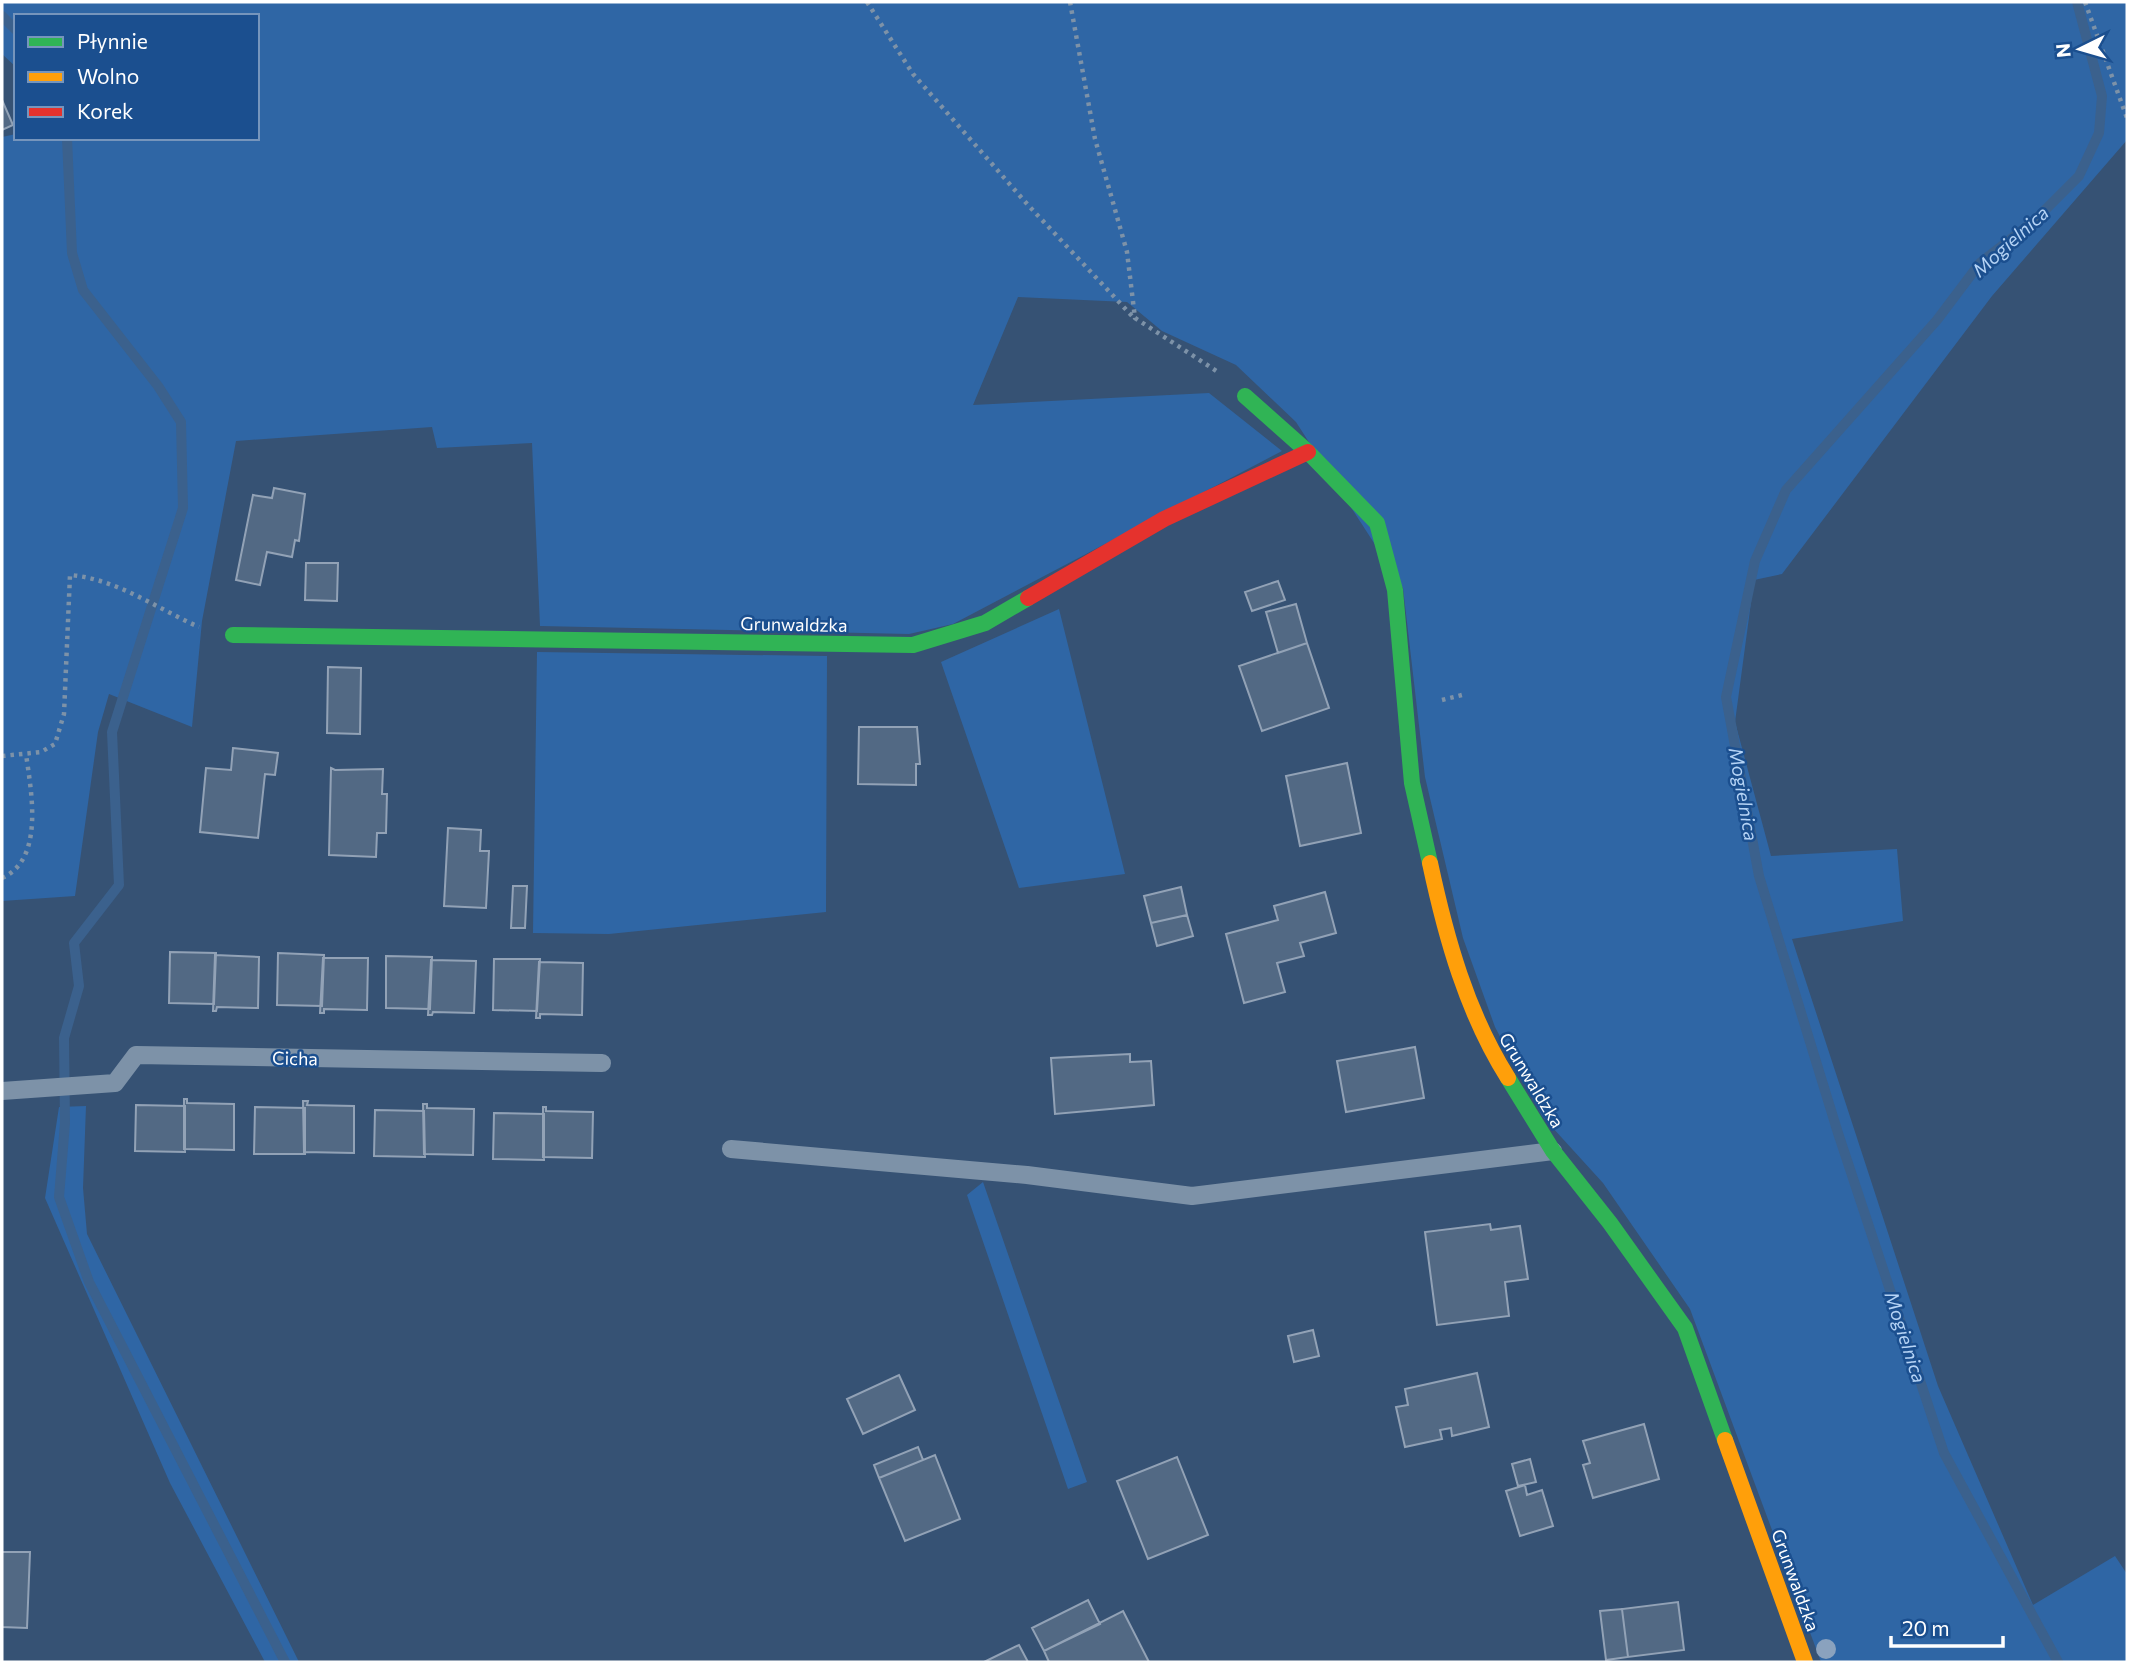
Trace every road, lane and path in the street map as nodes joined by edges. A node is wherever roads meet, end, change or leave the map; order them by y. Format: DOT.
graph roads {
  1 [pos="867,2"];
  2 [pos="1070,2"];
  3 [pos="2085,2"];
  4 [pos="2127,118"];
  5 [pos="1135,318"];
  6 [pos="1245,397"];
  7 [pos="1308,452"];
  8 [pos="171,615"];
  9 [pos="233,635"];
  10 [pos="26,754"];
  11 [pos="2,756"];
  12 [pos="2,878"];
  13 [pos="602,1063"];
  14 [pos="2,1091"];
  15 [pos="731,1149"];
  16 [pos="1553,1151"];
  17 [pos="1805,1662"];
  1 -- 5 [label="path"];
  2 -- 5 [label="path"];
  3 -- 4 [label="path"];
  5 -- 6 [label="path"];
  6 -- 7 [label="street, Grunwaldzka"];
  7 -- 9 [label="street, Grunwaldzka"];
  7 -- 16 [label="street, Grunwaldzka"];
  8 -- 10 [label="path"];
  10 -- 11 [label="path"];
  10 -- 12 [label="path"];
  13 -- 14 [label="lane, Cicha"];
  15 -- 16 [label="lane"];
  16 -- 17 [label="street, Grunwaldzka"];
}
